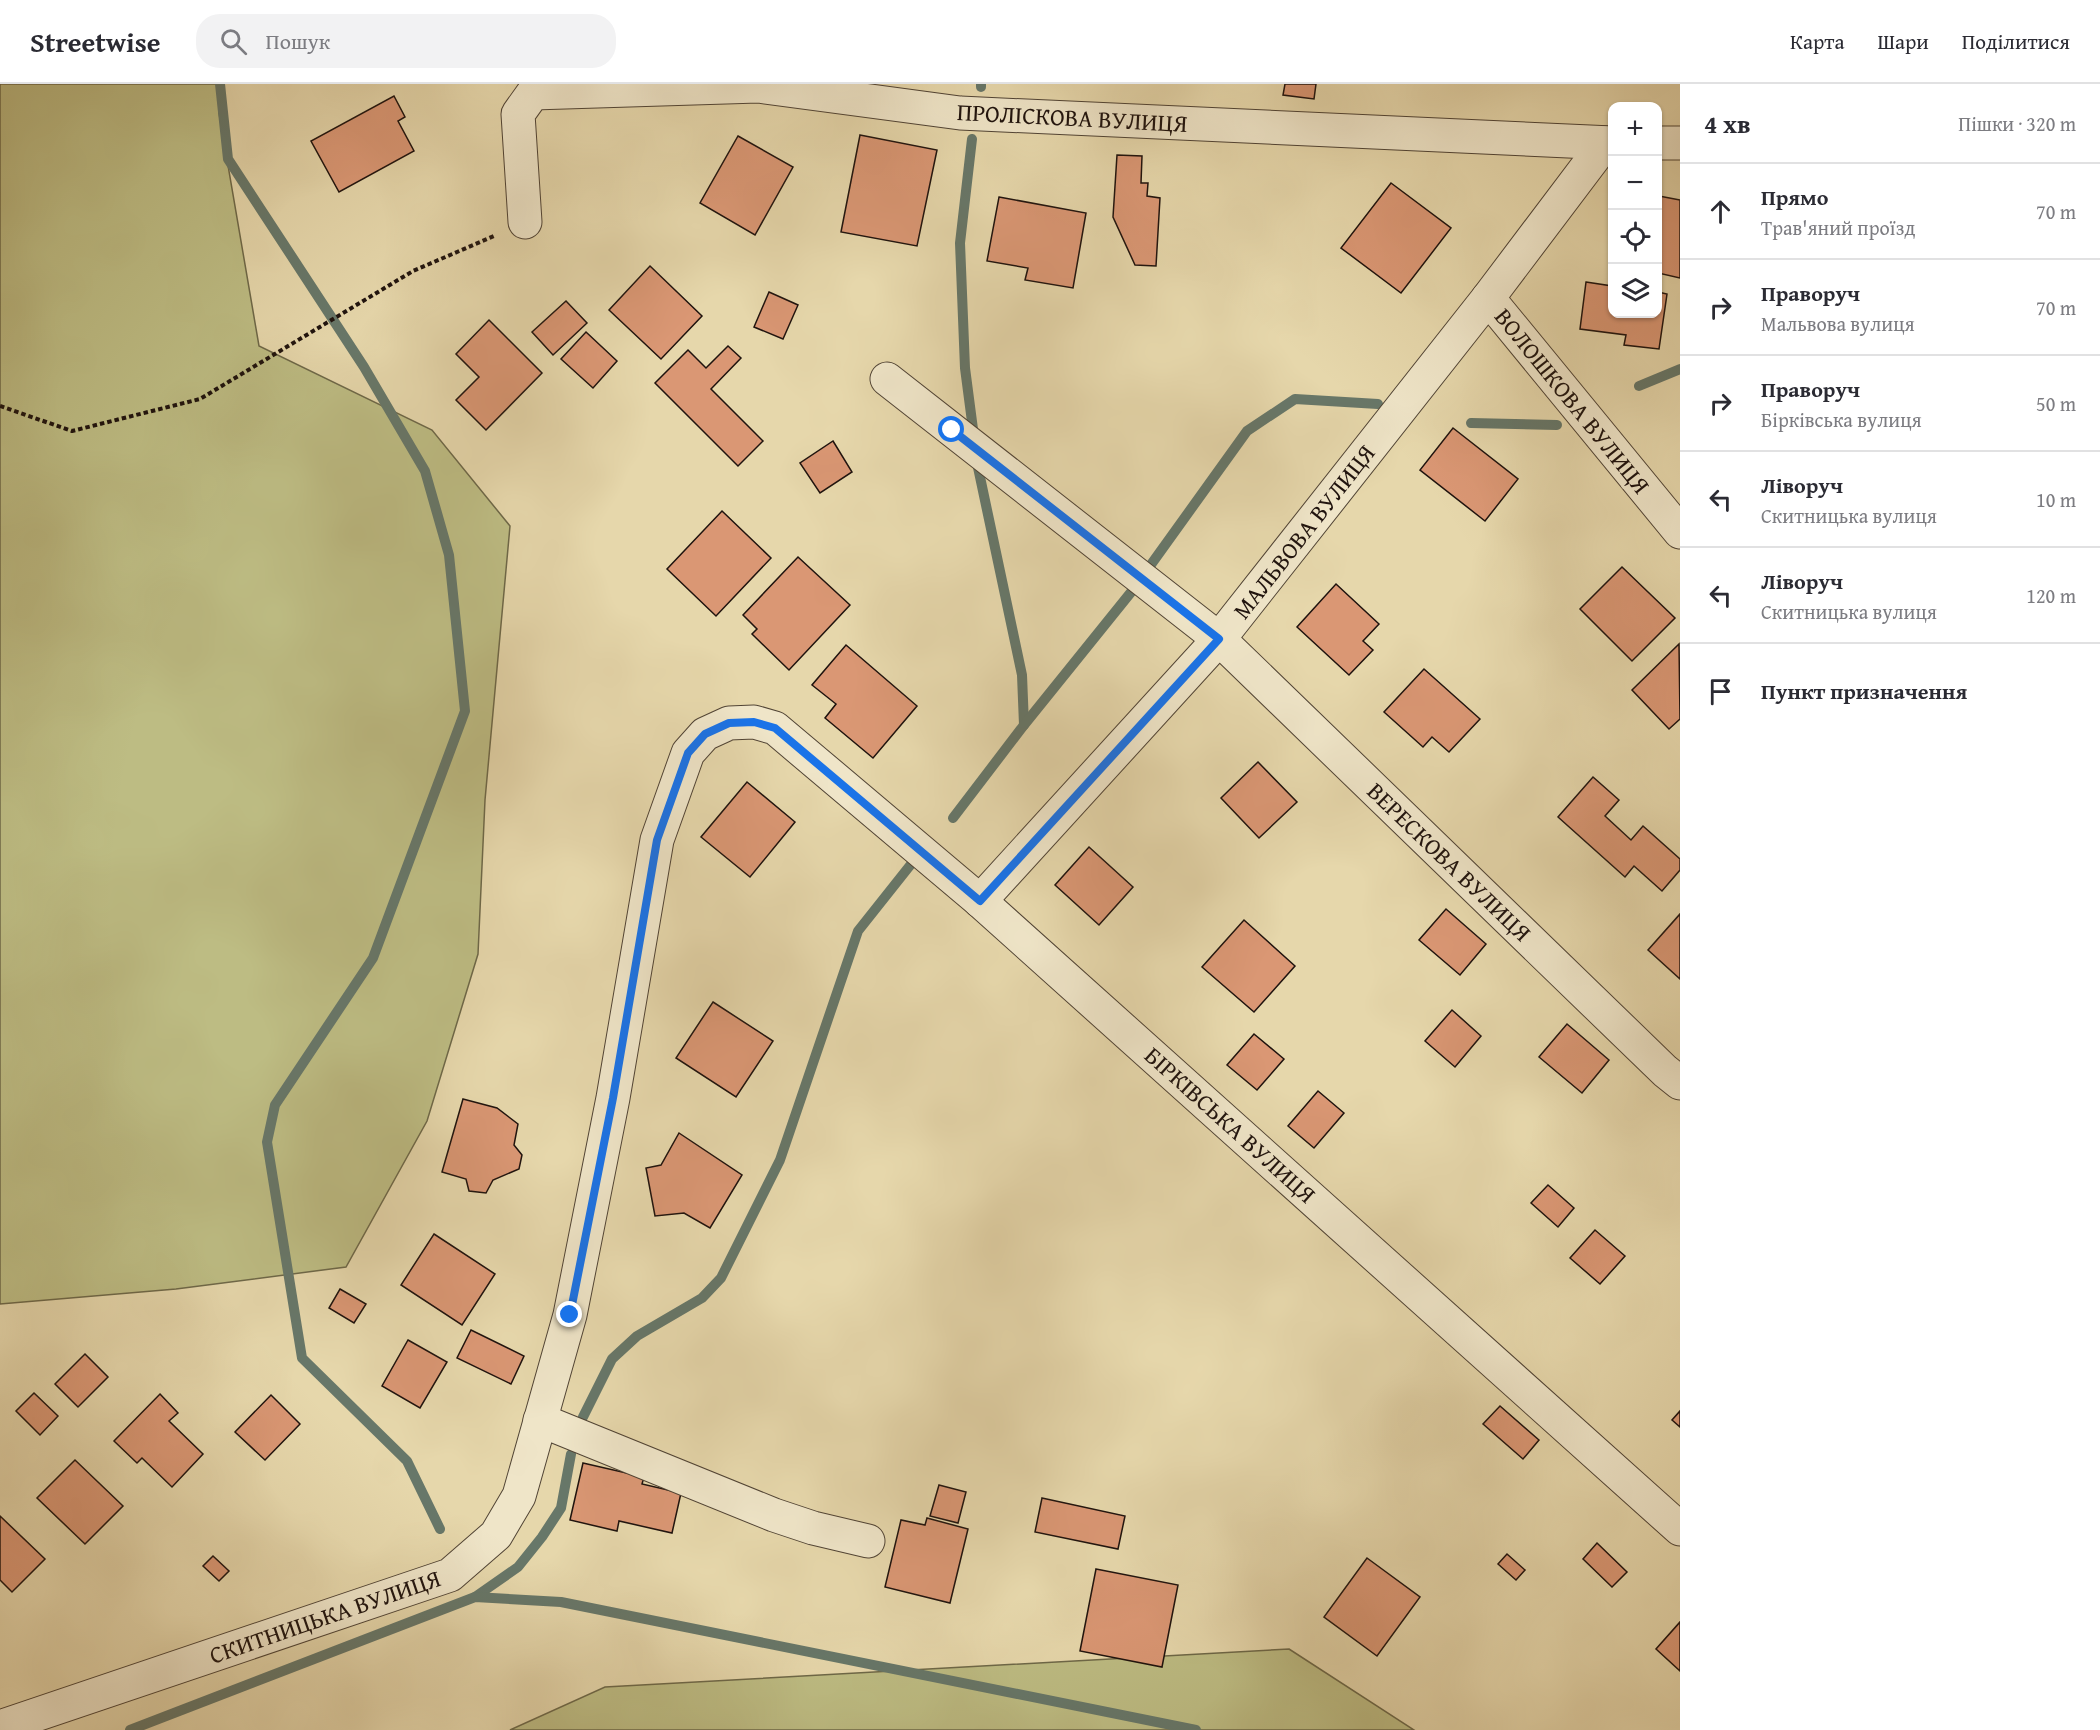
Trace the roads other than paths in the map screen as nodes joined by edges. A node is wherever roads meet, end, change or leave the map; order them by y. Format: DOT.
graph roads {
  1 [pos="1608,143"];
  2 [pos="1662,143"];
  3 [pos="1680,143"];
  4 [pos="1608,144"];
  5 [pos="525,222"];
  6 [pos="1488,298"];
  7 [pos="887,379"];
  8 [pos="1680,532"];
  9 [pos="1219,639"];
  10 [pos="775,728"];
  11 [pos="980,901"];
  12 [pos="1680,1083"];
  13 [pos="540,1420"];
  14 [pos="1680,1529"];
  15 [pos="868,1541"];
  16 [pos="0,1727"];
  1 -- 5 [label="street, ПРОЛІСКОВА ВУЛИЦЯ"];
  2 -- 3 [label="street"];
  4 -- 6 [label="street, МАЛЬВОВА ВУЛИЦЯ"];
  6 -- 8 [label="street, ВОЛОШКОВА ВУЛИЦЯ"];
  6 -- 9 [label="street, МАЛЬВОВА ВУЛИЦЯ"];
  7 -- 9 [label="street, ВЕРЕСКОВА ВУЛИЦЯ"];
  9 -- 11 [label="street, МАЛЬВОВА ВУЛИЦЯ"];
  9 -- 12 [label="street, ВЕРЕСКОВА ВУЛИЦЯ"];
  10 -- 11 [label="street, БІРКІВСЬКА ВУЛИЦЯ"];
  10 -- 13 [label="street, СКИТНИЦЬКА ВУЛИЦЯ"];
  11 -- 14 [label="street, БІРКІВСЬКА ВУЛИЦЯ"];
  13 -- 15 [label="street"];
  13 -- 16 [label="street, СКИТНИЦЬКА ВУЛИЦЯ"];
}
